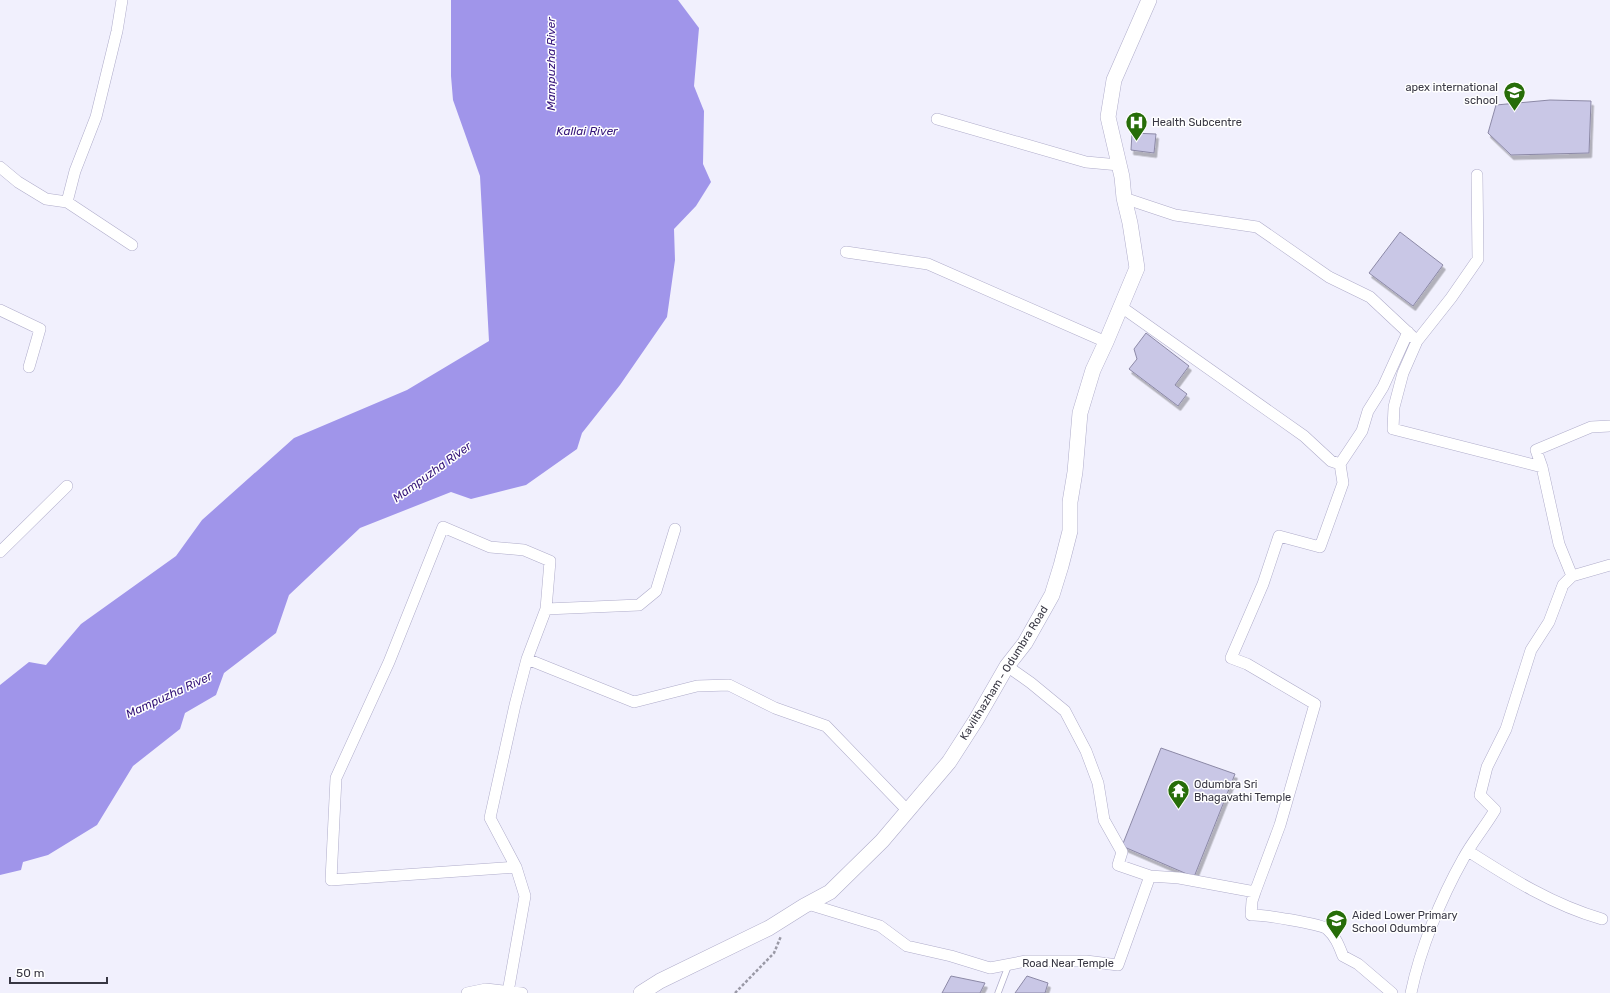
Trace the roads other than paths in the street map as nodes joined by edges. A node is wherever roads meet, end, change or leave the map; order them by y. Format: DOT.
graph roads {
  1 [pos="122,0"];
  2 [pos="1150,0"];
  3 [pos="937,119"];
  4 [pos="1119,165"];
  5 [pos="0,167"];
  6 [pos="1477,175"];
  7 [pos="1124,198"];
  8 [pos="66,202"];
  9 [pos="132,245"];
  10 [pos="846,252"];
  11 [pos="1120,306"];
  12 [pos="0,310"];
  13 [pos="1408,332"];
  14 [pos="1417,341"];
  15 [pos="1106,342"];
  16 [pos="29,367"];
  17 [pos="1610,426"];
  18 [pos="1340,464"];
  19 [pos="1542,467"];
  20 [pos="67,486"];
  21 [pos="675,529"];
  22 [pos="0,552"];
  23 [pos="1610,565"];
  24 [pos="1572,576"];
  25 [pos="546,609"];
  26 [pos="527,658"];
  27 [pos="1007,666"];
  28 [pos="908,811"];
  29 [pos="1468,851"];
  30 [pos="516,866"];
  31 [pos="1150,876"];
  32 [pos="1255,892"];
  33 [pos="808,904"];
  34 [pos="1602,919"];
  35 [pos="1009,964"];
  36 [pos="508,992"];
  37 [pos="467,993"];
  38 [pos="522,993"];
  39 [pos="641,993"];
  40 [pos="998,993"];
  41 [pos="1392,993"];
  42 [pos="1411,993"];
  1 -- 8 [label="street"];
  2 -- 4 [label="main road, Kavilthazham - Odumbra Road"];
  3 -- 4 [label="street"];
  4 -- 7 [label="main road, Kavilthazham - Odumbra Road"];
  5 -- 8 [label="street"];
  6 -- 14 [label="street"];
  7 -- 11 [label="main road, Kavilthazham - Odumbra Road"];
  7 -- 13 [label="street"];
  8 -- 9 [label="street"];
  10 -- 15 [label="street"];
  11 -- 15 [label="main road, Kavilthazham - Odumbra Road"];
  11 -- 18 [label="street"];
  12 -- 16 [label="street"];
  13 -- 14 [label="street"];
  13 -- 18 [label="street"];
  14 -- 19 [label="street"];
  15 -- 27 [label="main road, Kavilthazham - Odumbra Road"];
  17 -- 19 [label="street"];
  18 -- 32 [label="street"];
  19 -- 24 [label="street"];
  20 -- 22 [label="street"];
  21 -- 25 [label="street"];
  23 -- 24 [label="street"];
  24 -- 29 [label="street"];
  25 -- 26 [label="street"];
  25 -- 30 [label="street"];
  26 -- 28 [label="street"];
  26 -- 30 [label="street"];
  27 -- 28 [label="main road, Kavilthazham - Odumbra Road"];
  27 -- 31 [label="street"];
  28 -- 33 [label="main road, Kavilthazham - Odumbra Road"];
  29 -- 34 [label="street"];
  29 -- 42 [label="street"];
  30 -- 36 [label="street"];
  31 -- 32 [label="street"];
  31 -- 35 [label="street, Road Near Temple"];
  32 -- 41 [label="street"];
  33 -- 35 [label="street, Road Near Temple"];
  33 -- 39 [label="main road, Kavilthazham - Odumbra Road"];
  35 -- 40 [label="lane"];
  36 -- 37 [label="street"];
  36 -- 38 [label="street"];
}
